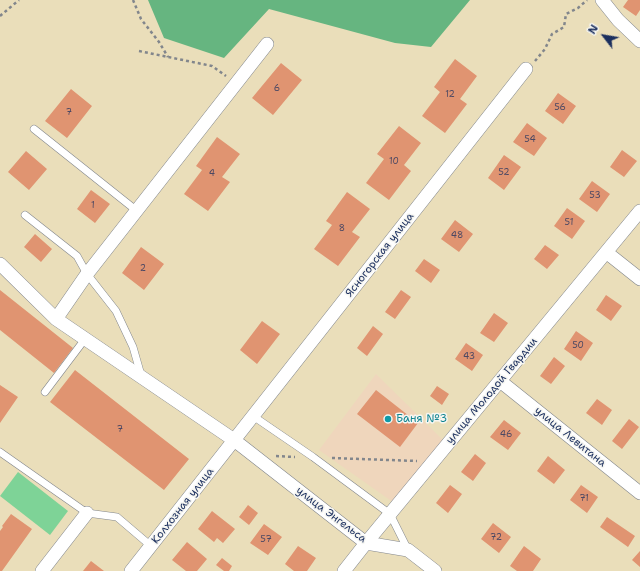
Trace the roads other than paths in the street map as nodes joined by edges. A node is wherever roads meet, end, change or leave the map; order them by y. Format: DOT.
graph roads {
  1 [pos="602,0"];
  2 [pos="640,41"];
  3 [pos="267,44"];
  4 [pos="526,70"];
  5 [pos="34,129"];
  6 [pos="137,211"];
  7 [pos="640,211"];
  8 [pos="25,215"];
  9 [pos="606,252"];
  10 [pos="0,264"];
  11 [pos="87,274"];
  12 [pos="640,279"];
  13 [pos="56,320"];
  14 [pos="85,339"];
  15 [pos="142,378"];
  16 [pos="500,381"];
  17 [pos="45,392"];
  18 [pos="253,416"];
  19 [pos="234,440"];
  20 [pos="0,452"];
  21 [pos="640,493"];
  22 [pos="87,513"];
  23 [pos="390,514"];
  24 [pos="366,543"];
  25 [pos="151,546"];
  26 [pos="408,550"];
  27 [pos="42,571"];
  28 [pos="131,571"];
  29 [pos="344,571"];
  30 [pos="435,571"];
  1 -- 2 [label="street"];
  3 -- 6 [label="street"];
  4 -- 18 [label="street, Ясногорская улица"];
  5 -- 6 [label="lane"];
  6 -- 11 [label="street"];
  7 -- 9 [label="street, улица Молодой Гвардии"];
  8 -- 11 [label="lane"];
  9 -- 12 [label="street"];
  9 -- 16 [label="street, улица Молодой Гвардии"];
  10 -- 13 [label="street, улица Энгельса"];
  11 -- 13 [label="street"];
  11 -- 15 [label="lane"];
  13 -- 14 [label="street, улица Энгельса"];
  14 -- 15 [label="street, улица Энгельса"];
  14 -- 17 [label="lane"];
  15 -- 19 [label="street, улица Энгельса"];
  16 -- 21 [label="street, улица Левитана"];
  16 -- 23 [label="street, улица Молодой Гвардии"];
  18 -- 19 [label="street, Ясногорская улица"];
  18 -- 23 [label="lane"];
  19 -- 24 [label="street, улица Энгельса"];
  19 -- 25 [label="street, Колхозная улица"];
  20 -- 22 [label="lane"];
  22 -- 25 [label="lane"];
  22 -- 27 [label="street"];
  23 -- 24 [label="street, улица Молодой Гвардии"];
  23 -- 26 [label="lane"];
  24 -- 26 [label="street, улица Энгельса"];
  24 -- 29 [label="street, улица Молодой Гвардии"];
  25 -- 28 [label="street, Колхозная улица"];
  26 -- 30 [label="street, улица Энгельса"];
}
